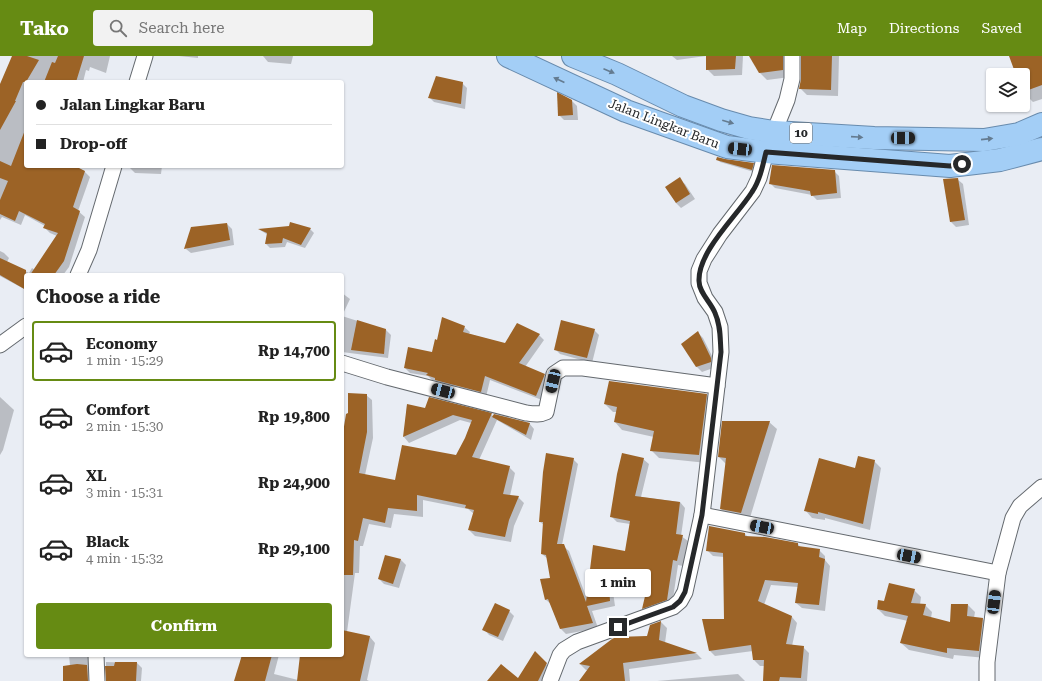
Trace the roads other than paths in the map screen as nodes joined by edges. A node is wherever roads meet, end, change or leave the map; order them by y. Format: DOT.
graph roads {
  1 [pos="145,56"];
  2 [pos="508,56"];
  3 [pos="573,56"];
  4 [pos="792,56"];
  5 [pos="138,80"];
  6 [pos="1042,124"];
  7 [pos="774,132"];
  8 [pos="1042,149"];
  9 [pos="766,152"];
  10 [pos="113,168"];
  11 [pos="79,273"];
  12 [pos="24,327"];
  13 [pos="0,345"];
  14 [pos="344,364"];
  15 [pos="717,386"];
  16 [pos="1042,487"];
  17 [pos="702,515"];
  18 [pos="998,573"];
  19 [pos="96,657"];
  20 [pos="97,681"];
  21 [pos="550,681"];
  22 [pos="987,681"];
  1 -- 5 [label="street"];
  9 -- 2 [label="highway, Jalan Lingkar Baru / 10, one-way"];
  3 -- 7 [label="highway, Jalan Lingkar Baru / 10, one-way"];
  4 -- 7 [label="street"];
  7 -- 6 [label="highway, Jalan Lingkar Baru / 10, one-way"];
  7 -- 9 [label="street"];
  8 -- 9 [label="highway, Jalan Lingkar Baru / 10"];
  9 -- 15 [label="street"];
  10 -- 11 [label="street"];
  12 -- 13 [label="street"];
  14 -- 15 [label="street"];
  15 -- 17 [label="street"];
  16 -- 18 [label="street"];
  17 -- 18 [label="street"];
  17 -- 21 [label="street"];
  18 -- 22 [label="street"];
  19 -- 20 [label="street"];
}
